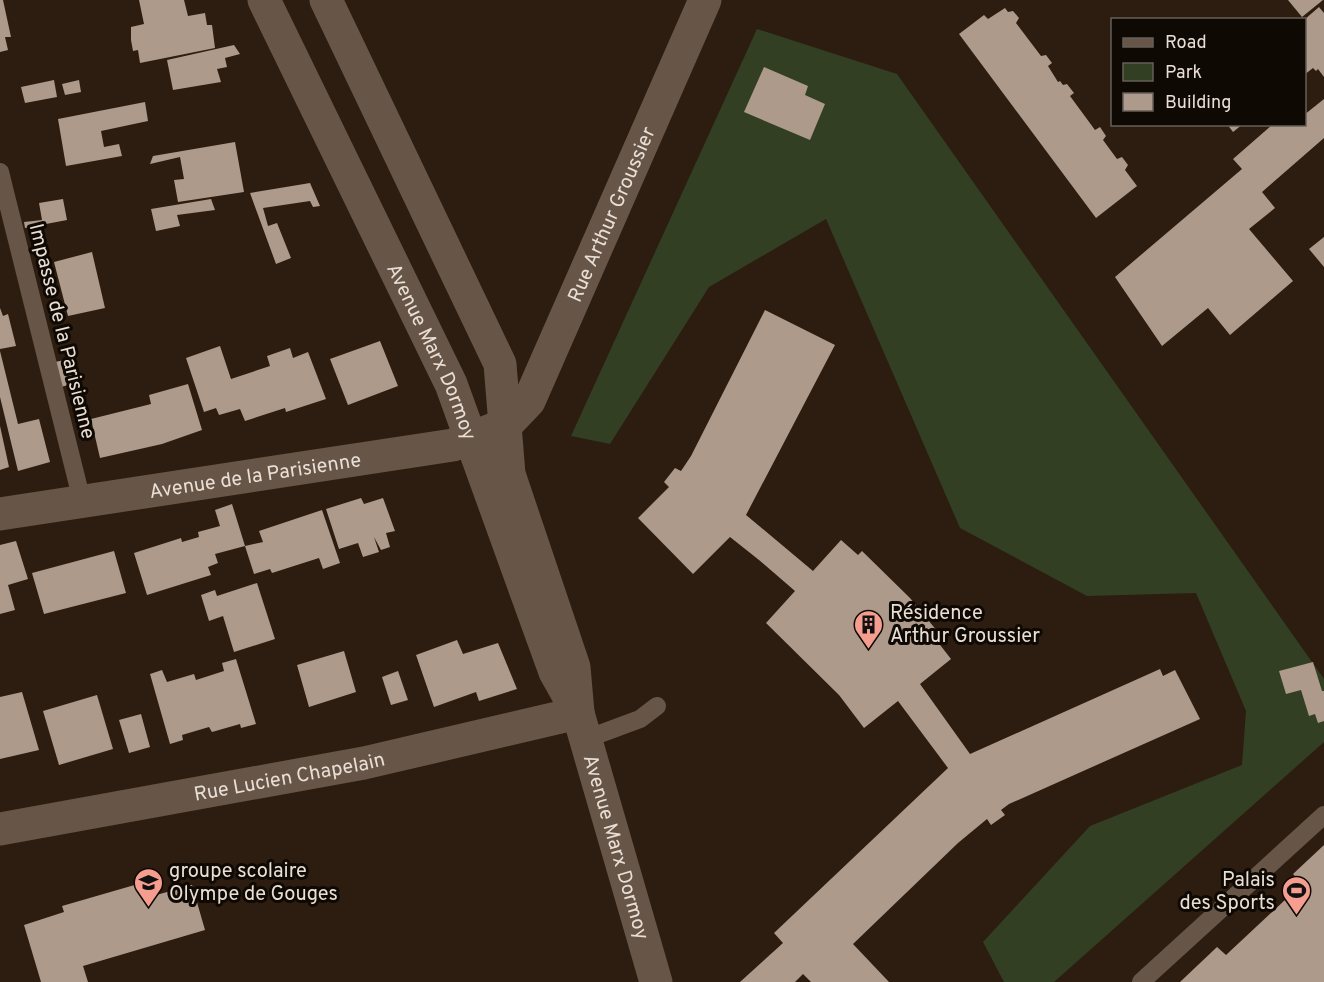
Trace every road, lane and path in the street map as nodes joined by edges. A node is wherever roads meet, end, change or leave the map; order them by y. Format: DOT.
graph roads {
  1 [pos="264,0"];
  2 [pos="326,0"];
  3 [pos="705,0"];
  4 [pos="0,172"];
  5 [pos="507,424"];
  6 [pos="471,439"];
  7 [pos="82,501"];
  8 [pos="0,514"];
  9 [pos="657,706"];
  10 [pos="582,726"];
  11 [pos="1324,815"];
  12 [pos="0,829"];
  13 [pos="656,982"];
  14 [pos="1141,982"];
  1 -- 6 [label="street, Avenue Marx Dormoy"];
  2 -- 5 [label="street, Avenue Marx Dormoy"];
  3 -- 5 [label="street, Rue Arthur Groussier"];
  4 -- 7 [label="lane, Impasse de la Parisienne"];
  5 -- 6 [label="street, Avenue de la Parisienne"];
  5 -- 10 [label="street, Avenue Marx Dormoy"];
  6 -- 7 [label="street, Avenue de la Parisienne"];
  6 -- 10 [label="street, Avenue Marx Dormoy"];
  7 -- 8 [label="street, Avenue de la Parisienne"];
  9 -- 10 [label="lane"];
  10 -- 12 [label="street, Rue Lucien Chapelain"];
  10 -- 13 [label="street, Avenue Marx Dormoy"];
  11 -- 14 [label="lane"];
}
